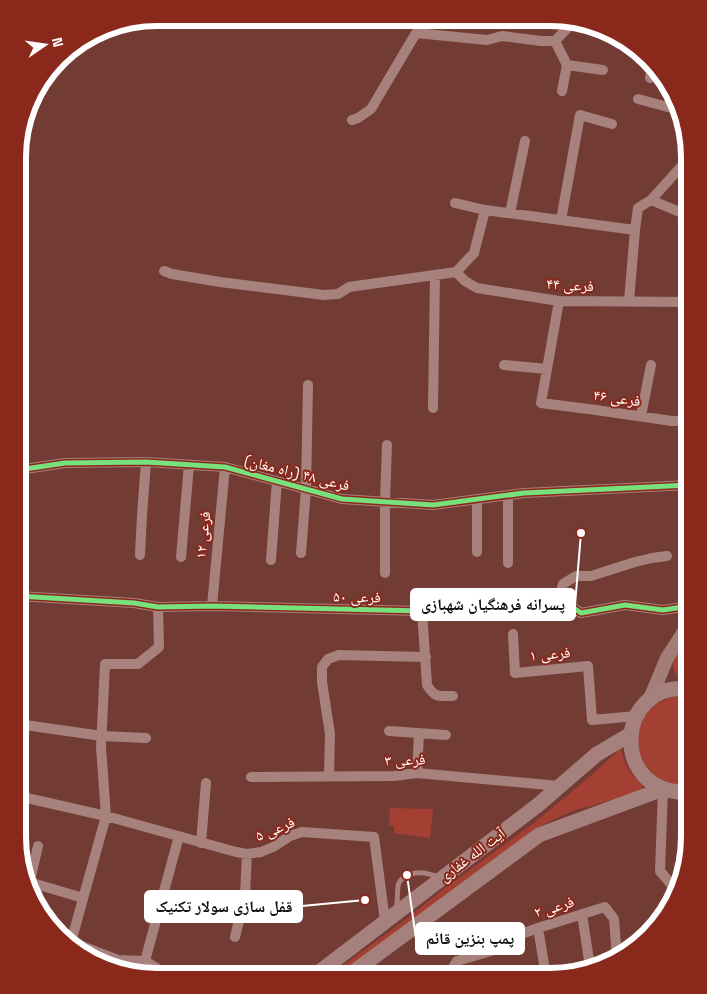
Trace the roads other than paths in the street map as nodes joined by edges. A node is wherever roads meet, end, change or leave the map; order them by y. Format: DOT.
graph roads {
  1 [pos="568,27"];
  2 [pos="555,41"];
  3 [pos="567,65"];
  4 [pos="603,70"];
  5 [pos="651,74"];
  6 [pos="650,78"];
  7 [pos="562,91"];
  8 [pos="638,99"];
  9 [pos="671,108"];
  10 [pos="352,120"];
  11 [pos="612,124"];
  12 [pos="525,141"];
  13 [pos="681,166"];
  14 [pos="651,200"];
  15 [pos="455,203"];
  16 [pos="485,210"];
  17 [pos="681,212"];
  18 [pos="510,213"];
  19 [pos="561,220"];
  20 [pos="635,230"];
  21 [pos="164,271"];
  22 [pos="456,272"];
  23 [pos="435,275"];
  24 [pos="558,301"];
  25 [pos="629,301"];
  26 [pos="681,302"];
  27 [pos="504,365"];
  28 [pos="651,365"];
  29 [pos="547,369"];
  30 [pos="308,385"];
  31 [pos="433,408"];
  32 [pos="642,416"];
  33 [pos="681,421"];
  34 [pos="387,444"];
  35 [pos="146,462"];
  36 [pos="189,465"];
  37 [pos="225,467"];
  38 [pos="26,469"];
  39 [pos="277,481"];
  40 [pos="681,485"];
  41 [pos="306,489"];
  42 [pos="508,495"];
  43 [pos="477,500"];
  44 [pos="385,502"];
  45 [pos="477,552"];
  46 [pos="301,553"];
  47 [pos="140,555"];
  48 [pos="667,556"];
  49 [pos="181,557"];
  50 [pos="271,560"];
  51 [pos="508,563"];
  52 [pos="385,573"];
  53 [pos="26,596"];
  54 [pos="559,598"];
  55 [pos="212,606"];
  56 [pos="158,607"];
  57 [pos="680,607"];
  58 [pos="422,611"];
  59 [pos="513,634"];
  60 [pos="680,637"];
  61 [pos="426,656"];
  62 [pos="680,688"];
  63 [pos="453,696"];
  64 [pos="650,699"];
  65 [pos="636,716"];
  66 [pos="26,725"];
  67 [pos="389,731"];
  68 [pos="420,734"];
  69 [pos="631,734"];
  70 [pos="446,735"];
  71 [pos="102,736"];
  72 [pos="146,738"];
  73 [pos="417,772"];
  74 [pos="329,776"];
  75 [pos="251,777"];
  76 [pos="206,783"];
  77 [pos="560,786"];
  78 [pos="663,789"];
  79 [pos="680,792"];
  80 [pos="26,798"];
  81 [pos="106,816"];
  82 [pos="179,836"];
  83 [pos="202,843"];
  84 [pos="38,846"];
  85 [pos="247,854"];
  86 [pos="32,873"];
  87 [pos="442,878"];
  88 [pos="36,885"];
  89 [pos="671,885"];
  90 [pos="83,898"];
  91 [pos="582,914"];
  92 [pos="390,918"];
  93 [pos="538,928"];
  94 [pos="73,936"];
  95 [pos="235,937"];
  96 [pos="91,949"];
  97 [pos="616,950"];
  98 [pos="145,961"];
  99 [pos="589,962"];
  100 [pos="156,968"];
  101 [pos="324,968"];
  102 [pos="359,968"];
  103 [pos="453,968"];
  104 [pos="545,968"];
  1 -- 2 [label="street"];
  2 -- 3 [label="street"];
  2 -- 10 [label="street"];
  3 -- 4 [label="street"];
  3 -- 7 [label="street"];
  5 -- 6 [label="street"];
  8 -- 9 [label="street"];
  11 -- 19 [label="street"];
  12 -- 18 [label="street"];
  13 -- 14 [label="street"];
  14 -- 17 [label="street"];
  14 -- 20 [label="street"];
  15 -- 16 [label="street"];
  16 -- 18 [label="street"];
  16 -- 22 [label="street"];
  18 -- 19 [label="street"];
  19 -- 20 [label="street"];
  20 -- 25 [label="street"];
  21 -- 23 [label="street"];
  22 -- 23 [label="street"];
  22 -- 24 [label="street, فرعی ۴۴"];
  23 -- 31 [label="street"];
  24 -- 25 [label="street, فرعی ۴۴"];
  24 -- 29 [label="street"];
  25 -- 26 [label="street, فرعی ۴۴"];
  27 -- 29 [label="street"];
  28 -- 32 [label="street"];
  29 -- 32 [label="street, فرعی ۴۶"];
  30 -- 41 [label="street"];
  32 -- 33 [label="street, فرعی ۴۶"];
  34 -- 44 [label="street"];
  35 -- 36 [label="street, فرعی ۴۸ (راه مغان)"];
  35 -- 38 [label="street, فرعی ۴۸ (راه مغان)"];
  35 -- 47 [label="street"];
  36 -- 37 [label="street, فرعی ۴۸ (راه مغان)"];
  36 -- 49 [label="street"];
  37 -- 39 [label="street, فرعی ۴۸ (راه مغان)"];
  37 -- 55 [label="street, فرعی ۱۲"];
  39 -- 41 [label="street, فرعی ۴۸ (راه مغان)"];
  39 -- 50 [label="street"];
  40 -- 42 [label="street, فرعی ۴۸ (راه مغان)"];
  41 -- 44 [label="street, فرعی ۴۸ (راه مغان)"];
  41 -- 46 [label="street"];
  42 -- 43 [label="street, فرعی ۴۸ (راه مغان)"];
  42 -- 51 [label="street"];
  43 -- 44 [label="street, فرعی ۴۸ (راه مغان)"];
  43 -- 45 [label="street"];
  44 -- 52 [label="street"];
  48 -- 54 [label="street"];
  53 -- 56 [label="street, فرعی ۵۰"];
  54 -- 57 [label="street"];
  54 -- 58 [label="street, فرعی ۵۰"];
  55 -- 56 [label="street, فرعی ۵۰"];
  55 -- 58 [label="street, فرعی ۵۰"];
  56 -- 71 [label="street"];
  58 -- 61 [label="street"];
  59 -- 65 [label="street, فرعی ۱"];
  60 -- 64 [label="main road"];
  61 -- 63 [label="street"];
  61 -- 74 [label="street"];
  62 -- 64 [label="main road"];
  64 -- 65 [label="main road"];
  65 -- 69 [label="main road"];
  66 -- 71 [label="street"];
  67 -- 68 [label="street"];
  68 -- 70 [label="street"];
  68 -- 73 [label="street"];
  69 -- 77 [label="main road, آیت الله غفاری"];
  69 -- 78 [label="main road"];
  71 -- 72 [label="street"];
  71 -- 81 [label="street"];
  73 -- 74 [label="street, فرعی ۳"];
  73 -- 77 [label="street, فرعی ۳"];
  74 -- 75 [label="street, فرعی ۳"];
  76 -- 83 [label="street"];
  77 -- 87 [label="main road, آیت الله غفاری"];
  78 -- 79 [label="main road"];
  78 -- 89 [label="street"];
  78 -- 102 [label="main road, آیت الله غفاری"];
  80 -- 81 [label="street, فرعی ۵"];
  81 -- 82 [label="street, فرعی ۵"];
  81 -- 90 [label="street"];
  82 -- 83 [label="street, فرعی ۵"];
  82 -- 98 [label="street"];
  83 -- 85 [label="street, فرعی ۵"];
  84 -- 86 [label="street"];
  85 -- 92 [label="street, فرعی ۵"];
  85 -- 95 [label="street"];
  87 -- 92 [label="main road, آیت الله غفاری"];
  87 -- 92 [label="lane"];
  88 -- 90 [label="street"];
  90 -- 94 [label="street"];
  91 -- 93 [label="street, فرعی ۲"];
  91 -- 97 [label="street, فرعی ۲"];
  91 -- 99 [label="street"];
  92 -- 101 [label="main road, آیت الله غفاری"];
  93 -- 103 [label="street, فرعی ۲"];
  93 -- 104 [label="street"];
  96 -- 98 [label="street"];
  98 -- 100 [label="street"];
}
